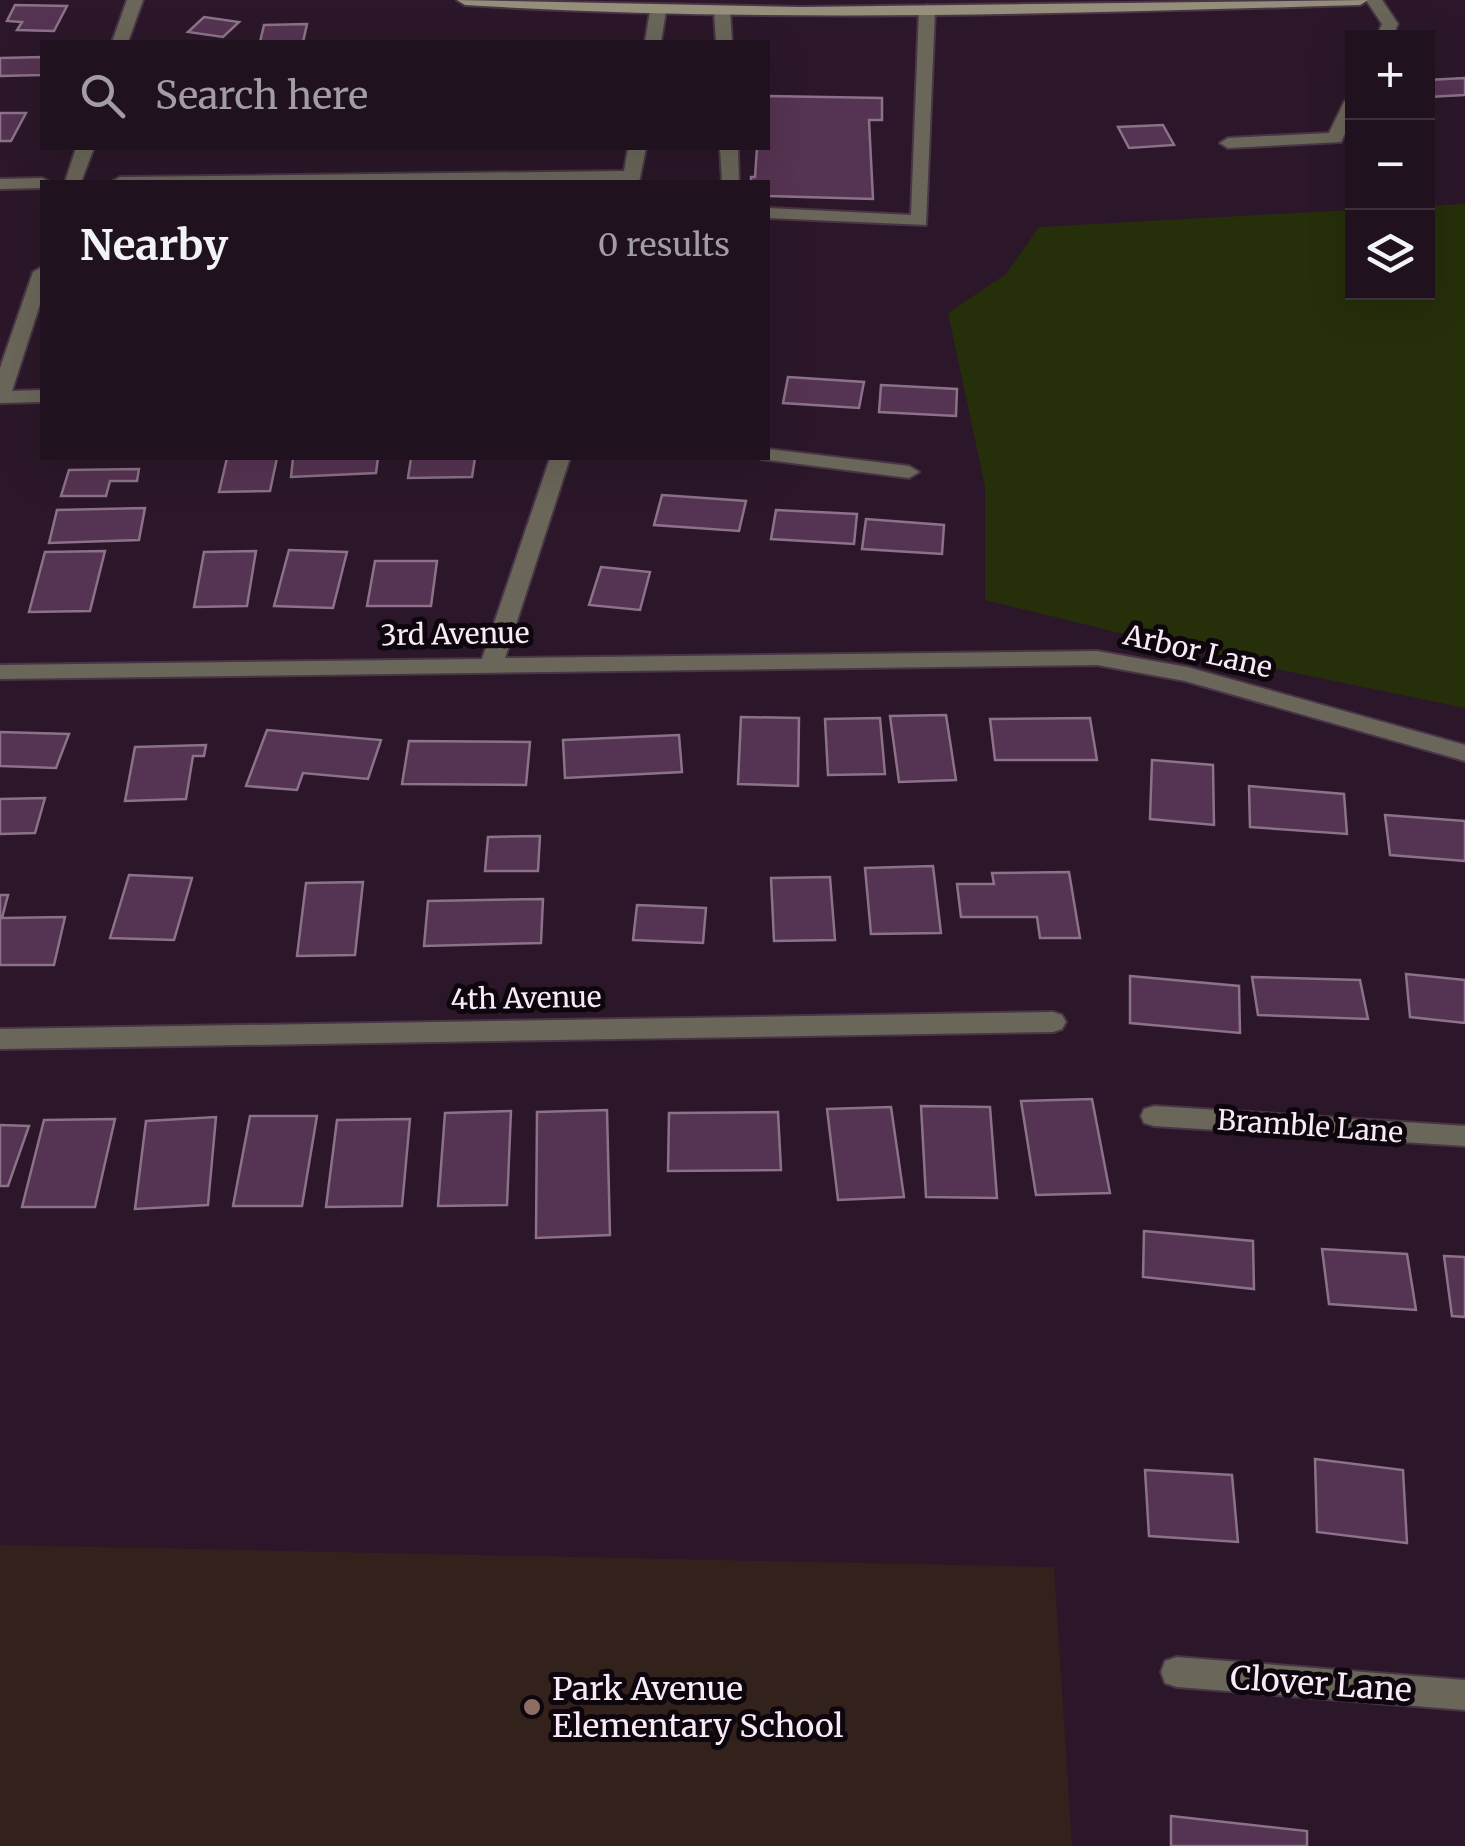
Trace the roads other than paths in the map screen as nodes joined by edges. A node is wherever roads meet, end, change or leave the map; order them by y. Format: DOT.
graph roads {
  1 [pos="135,0"];
  2 [pos="465,0"];
  3 [pos="1360,0"];
  4 [pos="1374,0"];
  5 [pos="1102,4"];
  6 [pos="698,6"];
  7 [pos="928,10"];
  8 [pos="658,11"];
  9 [pos="722,11"];
  10 [pos="1387,30"];
  11 [pos="121,40"];
  12 [pos="654,40"];
  13 [pos="724,40"];
  14 [pos="1345,118"];
  15 [pos="1228,143"];
  16 [pos="84,150"];
  17 [pos="637,150"];
  18 [pos="729,150"];
  19 [pos="632,179"];
  20 [pos="74,180"];
  21 [pos="461,180"];
  22 [pos="731,180"];
  23 [pos="0,184"];
  24 [pos="40,184"];
  25 [pos="770,214"];
  26 [pos="40,278"];
  27 [pos="40,396"];
  28 [pos="0,397"];
  29 [pos="770,455"];
  30 [pos="559,460"];
  31 [pos="908,472"];
  32 [pos="910,660"];
  33 [pos="492,663"];
  34 [pos="0,672"];
  35 [pos="1465,753"];
  36 [pos="1052,1022"];
  37 [pos="0,1039"];
  38 [pos="1154,1116"];
  39 [pos="1465,1136"];
  40 [pos="1178,1672"];
  41 [pos="1465,1695"];
  1 -- 11 [label="street"];
  2 -- 8 [label="main road"];
  3 -- 5 [label="main road"];
  4 -- 10 [label="street"];
  5 -- 7 [label="main road"];
  6 -- 8 [label="main road"];
  6 -- 9 [label="main road"];
  7 -- 9 [label="main road"];
  7 -- 25 [label="street"];
  8 -- 12 [label="street"];
  9 -- 13 [label="street"];
  14 -- 15 [label="street"];
  16 -- 20 [label="street"];
  17 -- 19 [label="street"];
  18 -- 22 [label="street"];
  19 -- 21 [label="street"];
  23 -- 24 [label="street"];
  26 -- 28 [label="street"];
  27 -- 28 [label="street"];
  29 -- 31 [label="street"];
  30 -- 33 [label="street"];
  32 -- 33 [label="street, 3rd Avenue"];
  32 -- 35 [label="street, Arbor Lane"];
  33 -- 34 [label="street, 3rd Avenue"];
  36 -- 37 [label="street, 4th Avenue"];
  38 -- 39 [label="street, Bramble Lane"];
  40 -- 41 [label="street, Clover Lane"];
}
